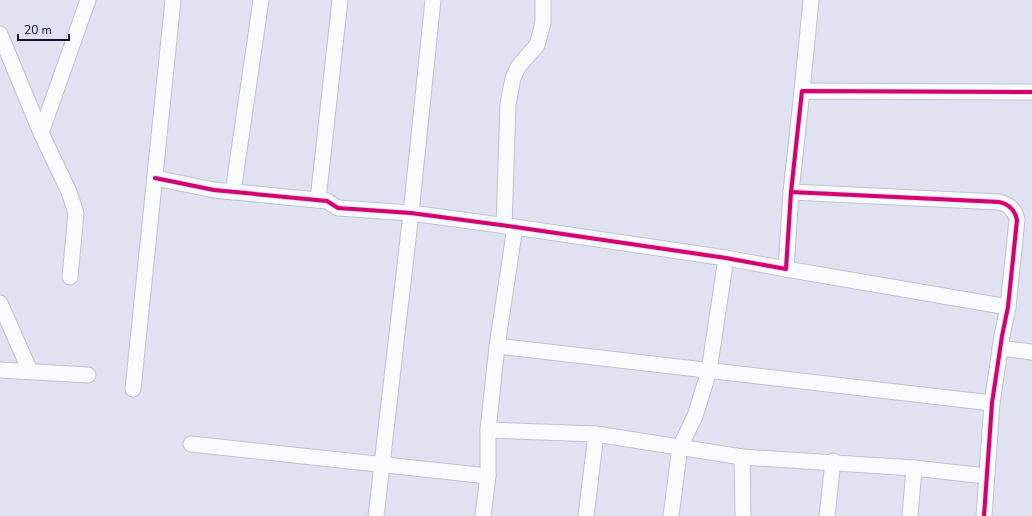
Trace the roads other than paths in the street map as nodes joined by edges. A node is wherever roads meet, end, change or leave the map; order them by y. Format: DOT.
graph roads {
  1 [pos="88,0"];
  2 [pos="173,0"];
  3 [pos="261,0"];
  4 [pos="340,0"];
  5 [pos="433,0"];
  6 [pos="543,0"];
  7 [pos="811,0"];
  8 [pos="0,34"];
  9 [pos="802,91"];
  10 [pos="1032,92"];
  11 [pos="41,133"];
  12 [pos="155,178"];
  13 [pos="233,192"];
  14 [pos="791,192"];
  15 [pos="318,200"];
  16 [pos="411,213"];
  17 [pos="509,226"];
  18 [pos="726,258"];
  19 [pos="786,269"];
  20 [pos="70,277"];
  21 [pos="0,303"];
  22 [pos="1008,307"];
  23 [pos="497,346"];
  24 [pos="1000,348"];
  25 [pos="1032,352"];
  26 [pos="0,370"];
  27 [pos="30,371"];
  28 [pos="709,371"];
  29 [pos="88,375"];
  30 [pos="133,389"];
  31 [pos="992,403"];
  32 [pos="488,430"];
  33 [pos="596,434"];
  34 [pos="191,444"];
  35 [pos="680,447"];
  36 [pos="742,457"];
  37 [pos="833,462"];
  38 [pos="381,464"];
  39 [pos="914,468"];
  40 [pos="488,476"];
  41 [pos="986,476"];
  42 [pos="376,516"];
  43 [pos="483,516"];
  44 [pos="586,516"];
  45 [pos="672,516"];
  46 [pos="743,516"];
  47 [pos="828,516"];
  48 [pos="910,516"];
  49 [pos="984,516"];
  1 -- 11 [label="street"];
  2 -- 12 [label="street"];
  3 -- 13 [label="street"];
  4 -- 15 [label="street"];
  5 -- 16 [label="street"];
  6 -- 17 [label="street"];
  7 -- 9 [label="street"];
  8 -- 11 [label="street"];
  9 -- 10 [label="street"];
  9 -- 14 [label="street"];
  11 -- 20 [label="street"];
  12 -- 13 [label="street"];
  12 -- 30 [label="street"];
  13 -- 15 [label="street"];
  14 -- 19 [label="street"];
  14 -- 22 [label="street"];
  15 -- 16 [label="street"];
  16 -- 17 [label="street"];
  16 -- 38 [label="street"];
  17 -- 18 [label="street"];
  17 -- 23 [label="street"];
  18 -- 19 [label="street"];
  18 -- 28 [label="street"];
  19 -- 22 [label="street"];
  21 -- 27 [label="street"];
  22 -- 24 [label="street"];
  23 -- 28 [label="street"];
  23 -- 32 [label="street"];
  24 -- 25 [label="street"];
  24 -- 31 [label="street"];
  26 -- 27 [label="street"];
  27 -- 29 [label="street"];
  28 -- 31 [label="street"];
  28 -- 35 [label="street"];
  31 -- 41 [label="street"];
  32 -- 33 [label="street"];
  32 -- 40 [label="street"];
  33 -- 35 [label="street"];
  33 -- 44 [label="street"];
  34 -- 38 [label="street"];
  35 -- 36 [label="street"];
  35 -- 45 [label="street"];
  36 -- 37 [label="street"];
  36 -- 46 [label="street"];
  37 -- 39 [label="street"];
  37 -- 47 [label="street"];
  38 -- 40 [label="street"];
  38 -- 42 [label="street"];
  39 -- 41 [label="street"];
  39 -- 48 [label="street"];
  40 -- 43 [label="street"];
  41 -- 49 [label="street"];
}
